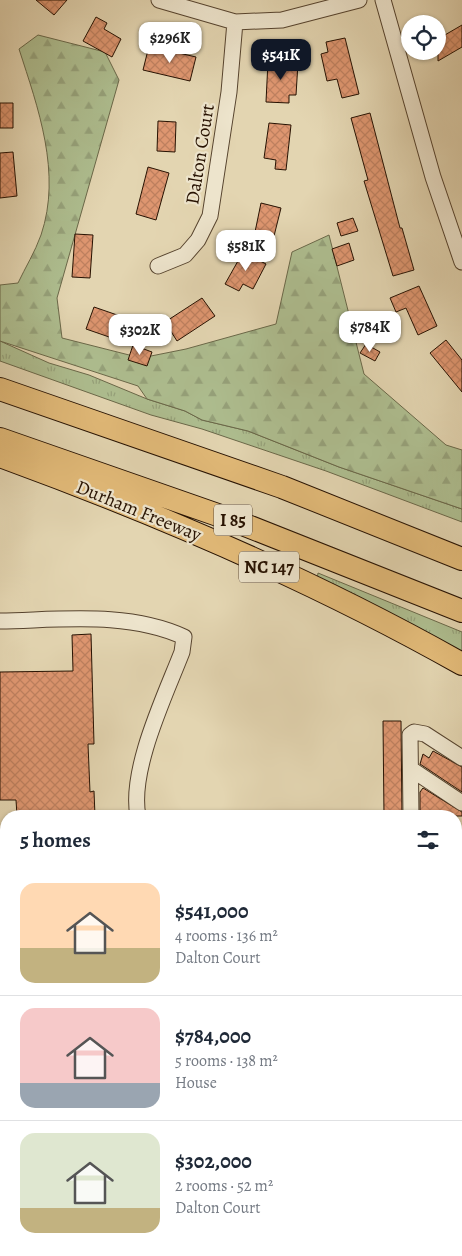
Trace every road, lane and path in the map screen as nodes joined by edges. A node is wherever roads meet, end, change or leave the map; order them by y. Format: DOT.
graph roads {
  1 [pos="159,0"];
  2 [pos="359,0"];
  3 [pos="383,0"];
  4 [pos="235,22"];
  5 [pos="462,262"];
  6 [pos="158,266"];
  7 [pos="0,390"];
  8 [pos="0,439"];
  9 [pos="0,456"];
  10 [pos="462,559"];
  11 [pos="462,611"];
  12 [pos="0,621"];
  13 [pos="462,664"];
  14 [pos="462,758"];
  15 [pos="410,769"];
  16 [pos="462,803"];
  17 [pos="137,810"];
  18 [pos="411,810"];
  1 -- 4 [label="street"];
  2 -- 4 [label="street"];
  3 -- 5 [label="street"];
  4 -- 6 [label="street, Dalton Court"];
  7 -- 10 [label="highway, I 85"];
  8 -- 11 [label="highway, I 85"];
  9 -- 13 [label="highway, Durham Freeway / NC 147"];
  12 -- 17 [label="street"];
  14 -- 15 [label="street"];
  15 -- 16 [label="street"];
  15 -- 18 [label="street"];
}
